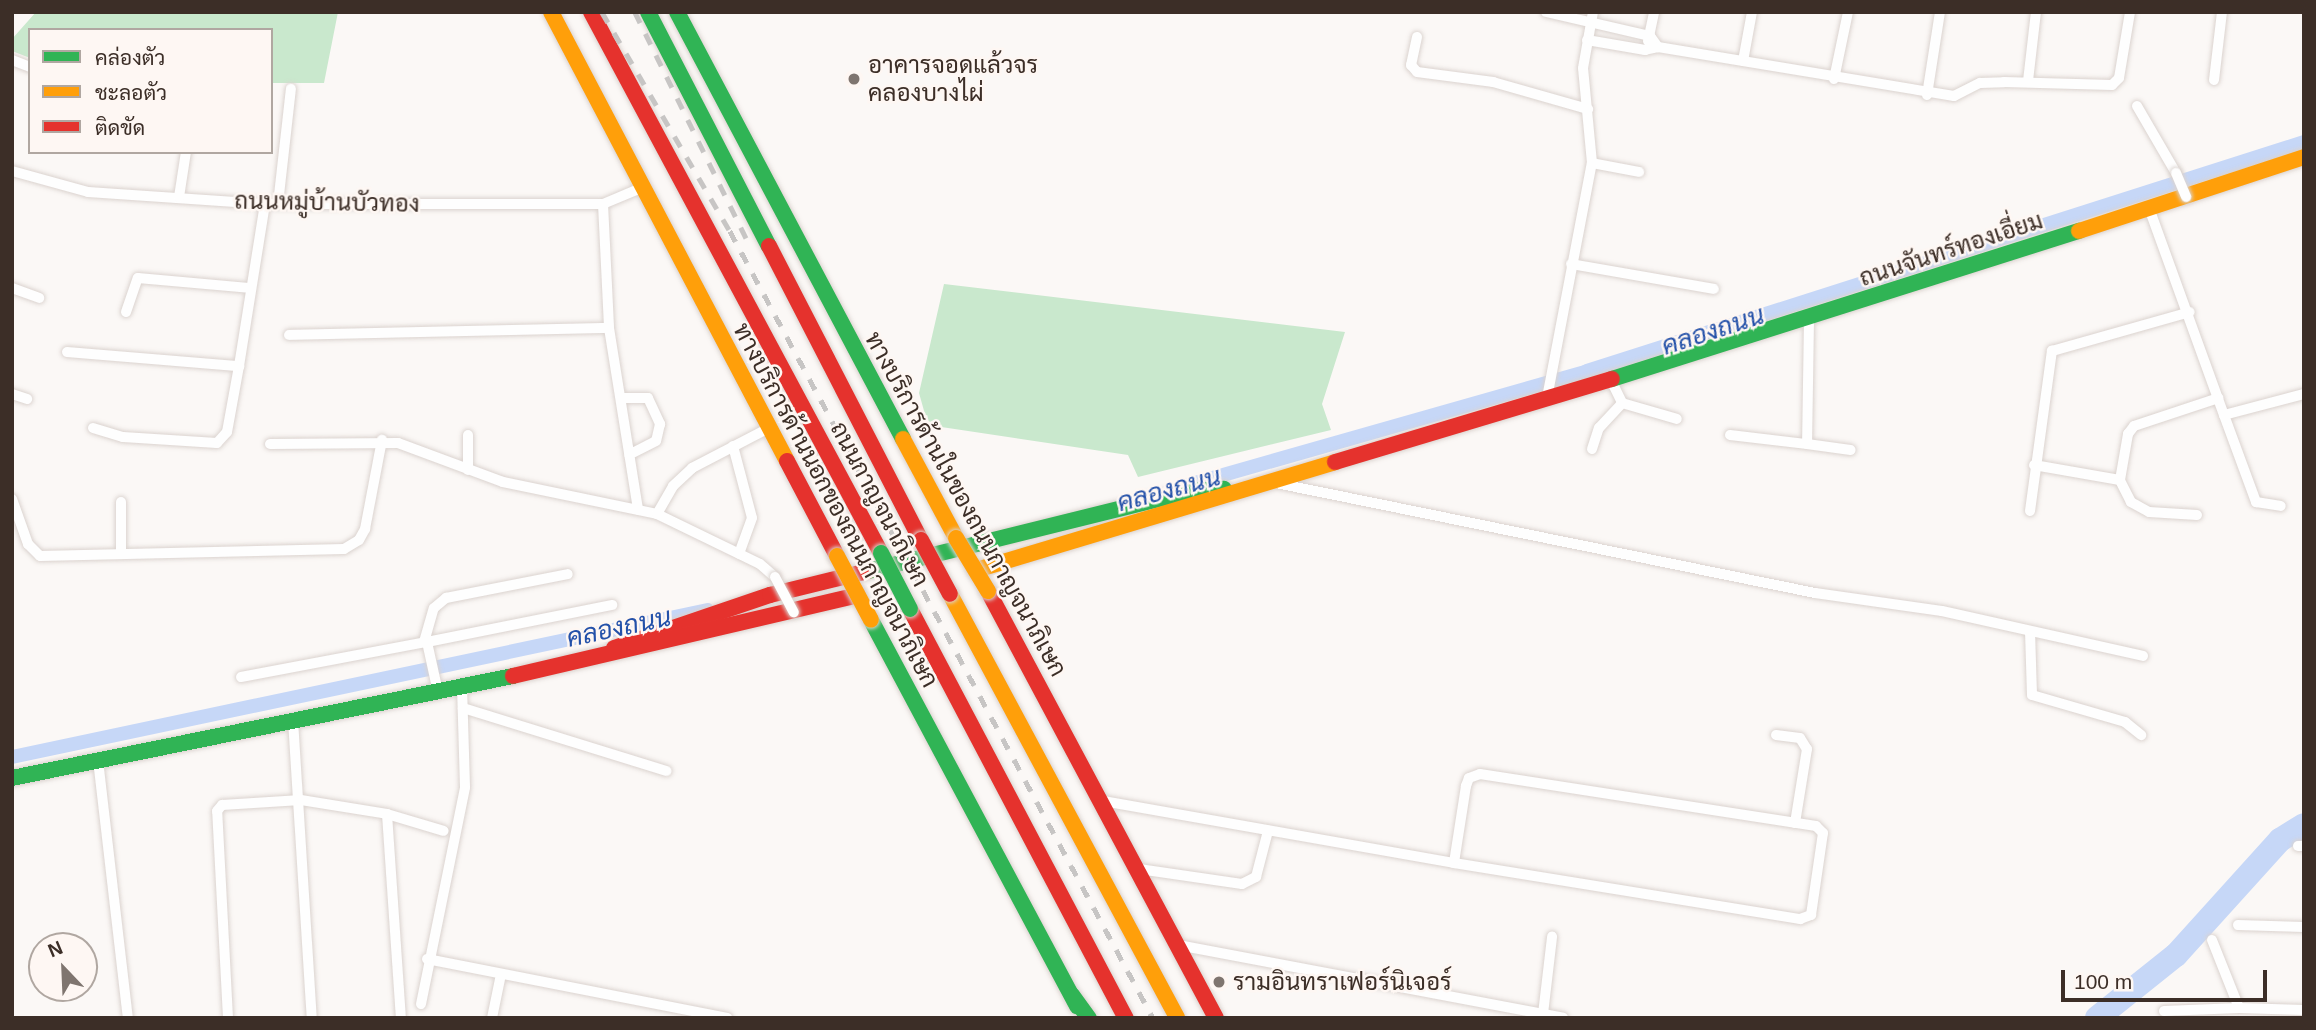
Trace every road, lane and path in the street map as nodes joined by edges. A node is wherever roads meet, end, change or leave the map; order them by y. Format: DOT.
graph roads {
  1 [pos="551,12"];
  2 [pos="591,12"];
  3 [pos="648,12"];
  4 [pos="677,12"];
  5 [pos="1546,12"];
  6 [pos="1654,12"];
  7 [pos="1752,12"];
  8 [pos="1848,12"];
  9 [pos="1940,12"];
  10 [pos="2036,12"];
  11 [pos="2130,12"];
  12 [pos="2222,12"];
  13 [pos="1591,18"];
  14 [pos="1650,36"];
  15 [pos="1417,37"];
  16 [pos="1587,40"];
  17 [pos="1658,47"];
  18 [pos="1645,50"];
  19 [pos="1743,61"];
  20 [pos="1834,79"];
  21 [pos="2214,80"];
  22 [pos="2028,81"];
  23 [pos="292,89"];
  24 [pos="1927,95"];
  25 [pos="2137,106"];
  26 [pos="1588,109"];
  27 [pos="187,154"];
  28 [pos="2304,158"];
  29 [pos="1592,163"];
  30 [pos="12,171"];
  31 [pos="1639,172"];
  32 [pos="641,188"];
  33 [pos="179,197"];
  34 [pos="2183,197"];
  35 [pos="265,204"];
  36 [pos="278,204"];
  37 [pos="603,204"];
  38 [pos="2149,208"];
  39 [pos="1571,264"];
  40 [pos="12,288"];
  41 [pos="249,288"];
  42 [pos="1714,289"];
  43 [pos="39,298"];
  44 [pos="125,312"];
  45 [pos="2190,312"];
  46 [pos="1810,320"];
  47 [pos="609,328"];
  48 [pos="289,335"];
  49 [pos="67,352"];
  50 [pos="239,366"];
  51 [pos="1611,380"];
  52 [pos="1548,391"];
  53 [pos="12,394"];
  54 [pos="2304,394"];
  55 [pos="622,398"];
  56 [pos="2218,398"];
  57 [pos="27,399"];
  58 [pos="1622,403"];
  59 [pos="2224,415"];
  60 [pos="1677,419"];
  61 [pos="93,428"];
  62 [pos="769,428"];
  63 [pos="468,435"];
  64 [pos="1730,435"];
  65 [pos="382,440"];
  66 [pos="270,444"];
  67 [pos="1807,444"];
  68 [pos="733,446"];
  69 [pos="1592,449"];
  70 [pos="1852,450"];
  71 [pos="629,455"];
  72 [pos="2034,466"];
  73 [pos="468,470"];
  74 [pos="2120,480"];
  75 [pos="1268,482"];
  76 [pos="1247,488"];
  77 [pos="12,499"];
  78 [pos="121,502"];
  79 [pos="2281,506"];
  80 [pos="638,510"];
  81 [pos="2030,511"];
  82 [pos="657,514"];
  83 [pos="2197,515"];
  84 [pos="121,554"];
  85 [pos="739,554"];
  86 [pos="976,570"];
  87 [pos="568,574"];
  88 [pos="858,596"];
  89 [pos="612,605"];
  90 [pos="793,612"];
  91 [pos="2030,631"];
  92 [pos="426,642"];
  93 [pos="2143,656"];
  94 [pos="588,660"];
  95 [pos="241,677"];
  96 [pos="436,684"];
  97 [pos="462,686"];
  98 [pos="463,708"];
  99 [pos="293,720"];
  100 [pos="1776,735"];
  101 [pos="2141,735"];
  102 [pos="98,760"];
  103 [pos="666,771"];
  104 [pos="12,778"];
  105 [pos="301,800"];
  106 [pos="1103,801"];
  107 [pos="387,814"];
  108 [pos="1795,823"];
  109 [pos="444,831"];
  110 [pos="1268,831"];
  111 [pos="1454,863"];
  112 [pos="1139,869"];
  113 [pos="2238,925"];
  114 [pos="2304,927"];
  115 [pos="1552,937"];
  116 [pos="2212,940"];
  117 [pos="1178,945"];
  118 [pos="427,959"];
  119 [pos="501,974"];
  120 [pos="1155,979"];
  121 [pos="1072,995"];
  122 [pos="421,1004"];
  123 [pos="2239,1008"];
  124 [pos="2304,1010"];
  125 [pos="2164,1011"];
  126 [pos="1543,1014"];
  127 [pos="128,1018"];
  128 [pos="228,1018"];
  129 [pos="312,1018"];
  130 [pos="401,1018"];
  131 [pos="492,1018"];
  132 [pos="727,1018"];
  133 [pos="1083,1018"];
  134 [pos="1089,1018"];
  135 [pos="1126,1018"];
  136 [pos="1177,1018"];
  137 [pos="1186,1018"];
  138 [pos="1216,1018"];
  139 [pos="1563,1018"];
  1 -- 32 [label="main road, ทางบริการด้านนอกของถนนกาญจนาภิเษก"];
  2 -- 135 [label="main road, ถนนกาญจนาภิเษก, bridge"];
  3 -- 120 [label="main road, ถนนกาญจนาภิเษก, bridge"];
  4 -- 86 [label="main road, ทางบริการด้านในของถนนกาญจนาภิเษก, bridge"];
  5 -- 13 [label="street"];
  6 -- 14 [label="street"];
  7 -- 19 [label="street"];
  8 -- 20 [label="street"];
  9 -- 24 [label="street"];
  10 -- 22 [label="street"];
  11 -- 22 [label="street"];
  12 -- 21 [label="street"];
  13 -- 14 [label="street"];
  13 -- 16 [label="street"];
  14 -- 17 [label="street"];
  14 -- 18 [label="street"];
  15 -- 26 [label="street"];
  16 -- 18 [label="street"];
  16 -- 26 [label="street"];
  17 -- 18 [label="street"];
  17 -- 19 [label="street"];
  19 -- 20 [label="street"];
  20 -- 24 [label="street"];
  22 -- 24 [label="street"];
  23 -- 36 [label="street"];
  25 -- 34 [label="street, bridge"];
  26 -- 29 [label="street"];
  27 -- 33 [label="street"];
  28 -- 34 [label="main road, ถนนจันทร์ทองเอี่ยม"];
  29 -- 31 [label="street"];
  29 -- 39 [label="street"];
  30 -- 33 [label="street, ถนนหมู่บ้านบัวทอง"];
  32 -- 37 [label="street, ถนนหมู่บ้านบัวทอง"];
  32 -- 62 [label="main road, ทางบริการด้านนอกของถนนกาญจนาภิเษก"];
  33 -- 35 [label="street, ถนนหมู่บ้านบัวทอง"];
  34 -- 38 [label="main road, ถนนจันทร์ทองเอี่ยม"];
  35 -- 36 [label="street, ถนนหมู่บ้านบัวทอง"];
  35 -- 41 [label="street"];
  36 -- 37 [label="street, ถนนหมู่บ้านบัวทอง"];
  37 -- 47 [label="street"];
  38 -- 45 [label="street"];
  38 -- 46 [label="main road, ถนนจันทร์ทองเอี่ยม"];
  39 -- 42 [label="street"];
  39 -- 52 [label="street"];
  40 -- 43 [label="street"];
  41 -- 44 [label="street"];
  41 -- 50 [label="street"];
  45 -- 56 [label="street"];
  45 -- 72 [label="street"];
  46 -- 51 [label="main road, ถนนจันทร์ทองเอี่ยม"];
  46 -- 67 [label="street"];
  47 -- 48 [label="street"];
  47 -- 55 [label="street"];
  49 -- 50 [label="street"];
  50 -- 61 [label="street"];
  51 -- 52 [label="main road, ถนนจันทร์ทองเอี่ยม"];
  51 -- 58 [label="street"];
  52 -- 75 [label="main road, ถนนจันทร์ทองเอี่ยม"];
  53 -- 57 [label="street"];
  54 -- 59 [label="street"];
  55 -- 71 [label="street"];
  55 -- 71 [label="street"];
  56 -- 59 [label="street"];
  56 -- 74 [label="street"];
  58 -- 60 [label="street"];
  58 -- 69 [label="street"];
  59 -- 79 [label="street"];
  62 -- 68 [label="street"];
  62 -- 88 [label="main road, ทางบริการด้านนอกของถนนกาญจนาภิเษก, bridge"];
  63 -- 73 [label="street"];
  64 -- 67 [label="street"];
  65 -- 66 [label="street"];
  65 -- 73 [label="street"];
  65 -- 84 [label="street"];
  67 -- 70 [label="street"];
  68 -- 82 [label="street"];
  68 -- 85 [label="street"];
  71 -- 80 [label="street"];
  72 -- 74 [label="street"];
  72 -- 81 [label="street"];
  73 -- 80 [label="street"];
  74 -- 83 [label="street"];
  75 -- 76 [label="main road"];
  75 -- 91 [label="street"];
  76 -- 86 [label="main road"];
  76 -- 94 [label="main road"];
  77 -- 84 [label="street"];
  78 -- 84 [label="street"];
  80 -- 82 [label="street"];
  82 -- 85 [label="street"];
  85 -- 90 [label="street, bridge"];
  86 -- 106 [label="main road, ทางบริการด้านในของถนนกาญจนาภิเษก, bridge"];
  87 -- 92 [label="street"];
  88 -- 90 [label="main road"];
  88 -- 121 [label="main road, ทางบริการด้านนอกของถนนกาญจนาภิเษก, bridge"];
  89 -- 92 [label="street"];
  90 -- 94 [label="main road"];
  91 -- 93 [label="street"];
  91 -- 101 [label="street"];
  92 -- 95 [label="street"];
  92 -- 96 [label="street"];
  94 -- 97 [label="main road"];
  96 -- 97 [label="main road"];
  96 -- 99 [label="main road"];
  97 -- 98 [label="street"];
  98 -- 103 [label="street"];
  98 -- 118 [label="street"];
  99 -- 102 [label="main road"];
  99 -- 105 [label="street"];
  100 -- 108 [label="street"];
  102 -- 104 [label="main road"];
  102 -- 127 [label="street"];
  105 -- 107 [label="street"];
  105 -- 128 [label="street"];
  105 -- 129 [label="street"];
  106 -- 110 [label="street"];
  106 -- 112 [label="main road, ทางบริการด้านในของถนนกาญจนาภิเษก"];
  107 -- 109 [label="street"];
  107 -- 130 [label="street"];
  108 -- 111 [label="street"];
  108 -- 111 [label="street"];
  110 -- 111 [label="street"];
  110 -- 112 [label="street"];
  112 -- 117 [label="main road, ทางบริการด้านในของถนนกาญจนาภิเษก"];
  113 -- 114 [label="street"];
  115 -- 126 [label="street"];
  116 -- 123 [label="street"];
  117 -- 126 [label="street"];
  117 -- 138 [label="main road, ทางบริการด้านในของถนนกาญจนาภิเษก"];
  118 -- 119 [label="street"];
  118 -- 122 [label="street"];
  119 -- 131 [label="street"];
  119 -- 132 [label="street"];
  120 -- 136 [label="main road, ถนนกาญจนาภิเษก"];
  120 -- 137 [label="main road"];
  121 -- 133 [label="main road, ทางบริการด้านนอกของถนนกาญจนาภิเษก"];
  121 -- 134 [label="main road"];
  123 -- 124 [label="street"];
  123 -- 125 [label="street"];
  126 -- 139 [label="street"];
}
